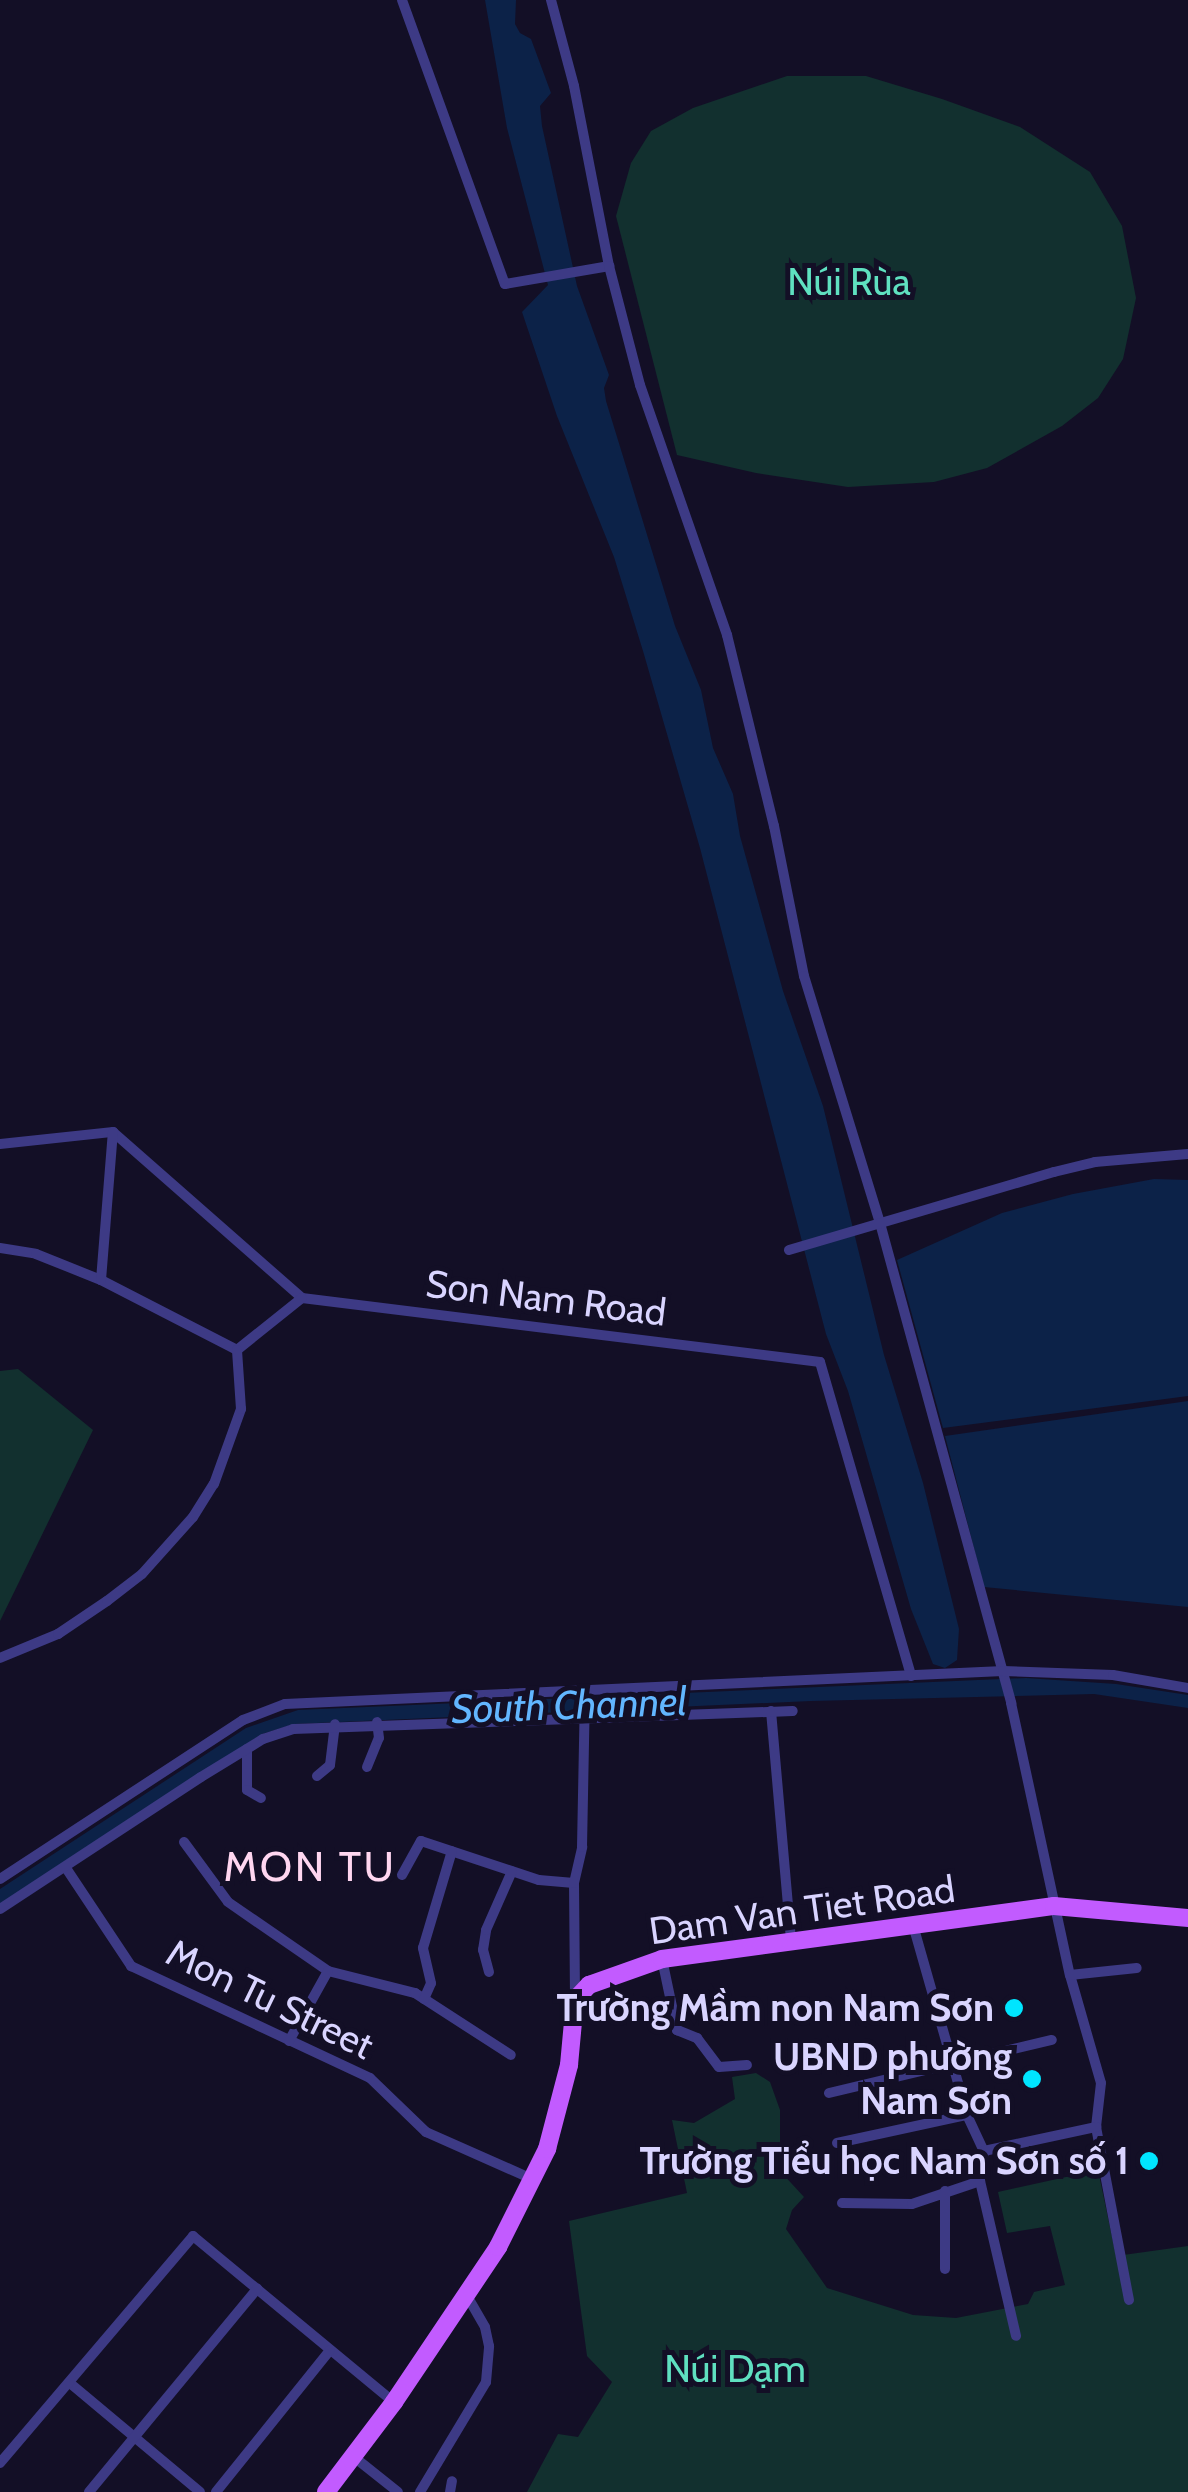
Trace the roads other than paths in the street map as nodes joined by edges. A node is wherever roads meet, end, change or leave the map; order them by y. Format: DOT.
graph roads {
  1 [pos="402,0"];
  2 [pos="550,0"];
  3 [pos="609,266"];
  4 [pos="113,1132"];
  5 [pos="0,1144"];
  6 [pos="1188,1154"];
  7 [pos="876,1224"];
  8 [pos="0,1248"];
  9 [pos="789,1250"];
  10 [pos="101,1280"];
  11 [pos="302,1298"];
  12 [pos="237,1350"];
  13 [pos="0,1658"];
  14 [pos="1002,1671"];
  15 [pos="912,1676"];
  16 [pos="1188,1688"];
  17 [pos="585,1689"];
  18 [pos="771,1711"];
  19 [pos="793,1711"];
  20 [pos="586,1715"];
  21 [pos="377,1722"];
  22 [pos="335,1724"];
  23 [pos="247,1749"];
  24 [pos="367,1767"];
  25 [pos="317,1776"];
  26 [pos="260,1798"];
  27 [pos="184,1842"];
  28 [pos="452,1850"];
  29 [pos="66,1868"];
  30 [pos="512,1871"];
  31 [pos="402,1875"];
  32 [pos="0,1879"];
  33 [pos="574,1883"];
  34 [pos="1054,1906"];
  35 [pos="0,1910"];
  36 [pos="1188,1918"];
  37 [pos="913,1925"];
  38 [pos="790,1939"];
  39 [pos="662,1959"];
  40 [pos="1137,1968"];
  41 [pos="328,1971"];
  42 [pos="490,1972"];
  43 [pos="1070,1976"];
  44 [pos="424,2000"];
  45 [pos="575,2000"];
  46 [pos="1052,2040"];
  47 [pos="289,2041"];
  48 [pos="512,2055"];
  49 [pos="952,2064"];
  50 [pos="747,2065"];
  51 [pos="829,2093"];
  52 [pos="966,2114"];
  53 [pos="1096,2127"];
  54 [pos="836,2143"];
  55 [pos="984,2151"];
  56 [pos="532,2179"];
  57 [pos="980,2182"];
  58 [pos="945,2191"];
  59 [pos="842,2203"];
  60 [pos="945,2269"];
  61 [pos="257,2289"];
  62 [pos="467,2296"];
  63 [pos="1129,2300"];
  64 [pos="1016,2336"];
  65 [pos="330,2350"];
  66 [pos="71,2384"];
  67 [pos="394,2402"];
  68 [pos="136,2439"];
  69 [pos="354,2457"];
  70 [pos="0,2463"];
  71 [pos="90,2492"];
  72 [pos="200,2492"];
  73 [pos="216,2492"];
  74 [pos="326,2492"];
  75 [pos="398,2492"];
  76 [pos="420,2492"];
  1 -- 3 [label="street"];
  2 -- 3 [label="street"];
  3 -- 7 [label="street"];
  4 -- 5 [label="street"];
  4 -- 10 [label="street"];
  4 -- 11 [label="street"];
  6 -- 7 [label="street"];
  7 -- 9 [label="street"];
  7 -- 14 [label="street"];
  8 -- 10 [label="street"];
  10 -- 12 [label="street"];
  11 -- 12 [label="street"];
  11 -- 15 [label="street, Son Nam Road"];
  12 -- 13 [label="street"];
  14 -- 15 [label="street"];
  14 -- 16 [label="street"];
  14 -- 34 [label="street"];
  15 -- 17 [label="street"];
  17 -- 20 [label="street"];
  17 -- 32 [label="street"];
  18 -- 19 [label="street"];
  18 -- 20 [label="street"];
  18 -- 38 [label="street"];
  20 -- 21 [label="street"];
  20 -- 33 [label="street"];
  21 -- 22 [label="street"];
  21 -- 24 [label="street"];
  22 -- 23 [label="street"];
  22 -- 25 [label="street"];
  23 -- 26 [label="street"];
  23 -- 29 [label="street"];
  27 -- 41 [label="street"];
  28 -- 30 [label="street"];
  28 -- 31 [label="street"];
  28 -- 44 [label="street"];
  29 -- 35 [label="street"];
  29 -- 47 [label="street, Mon Tu Street"];
  30 -- 33 [label="street"];
  30 -- 42 [label="street"];
  33 -- 45 [label="street"];
  34 -- 36 [label="main road, Dam Van Tiet Road"];
  34 -- 37 [label="main road, Dam Van Tiet Road"];
  34 -- 43 [label="street"];
  37 -- 38 [label="main road, Dam Van Tiet Road"];
  37 -- 49 [label="street"];
  38 -- 39 [label="main road, Dam Van Tiet Road"];
  39 -- 45 [label="main road, Dam Van Tiet Road"];
  39 -- 50 [label="street"];
  40 -- 43 [label="street"];
  41 -- 44 [label="street"];
  41 -- 47 [label="street"];
  43 -- 53 [label="street"];
  44 -- 48 [label="street"];
  45 -- 56 [label="main road"];
  46 -- 49 [label="street"];
  47 -- 56 [label="street, Mon Tu Street"];
  49 -- 51 [label="street"];
  49 -- 52 [label="street"];
  52 -- 54 [label="street"];
  52 -- 55 [label="street"];
  53 -- 55 [label="street"];
  53 -- 63 [label="street"];
  55 -- 57 [label="street"];
  56 -- 62 [label="main road"];
  57 -- 58 [label="street"];
  57 -- 64 [label="street"];
  58 -- 59 [label="street"];
  58 -- 60 [label="street"];
  61 -- 65 [label="street"];
  61 -- 66 [label="street"];
  61 -- 68 [label="street"];
  62 -- 67 [label="main road"];
  62 -- 76 [label="street"];
  65 -- 67 [label="street"];
  65 -- 73 [label="street"];
  66 -- 68 [label="street"];
  66 -- 70 [label="street"];
  67 -- 69 [label="main road"];
  68 -- 71 [label="street"];
  68 -- 72 [label="street"];
  69 -- 74 [label="main road"];
  69 -- 75 [label="street"];
}
